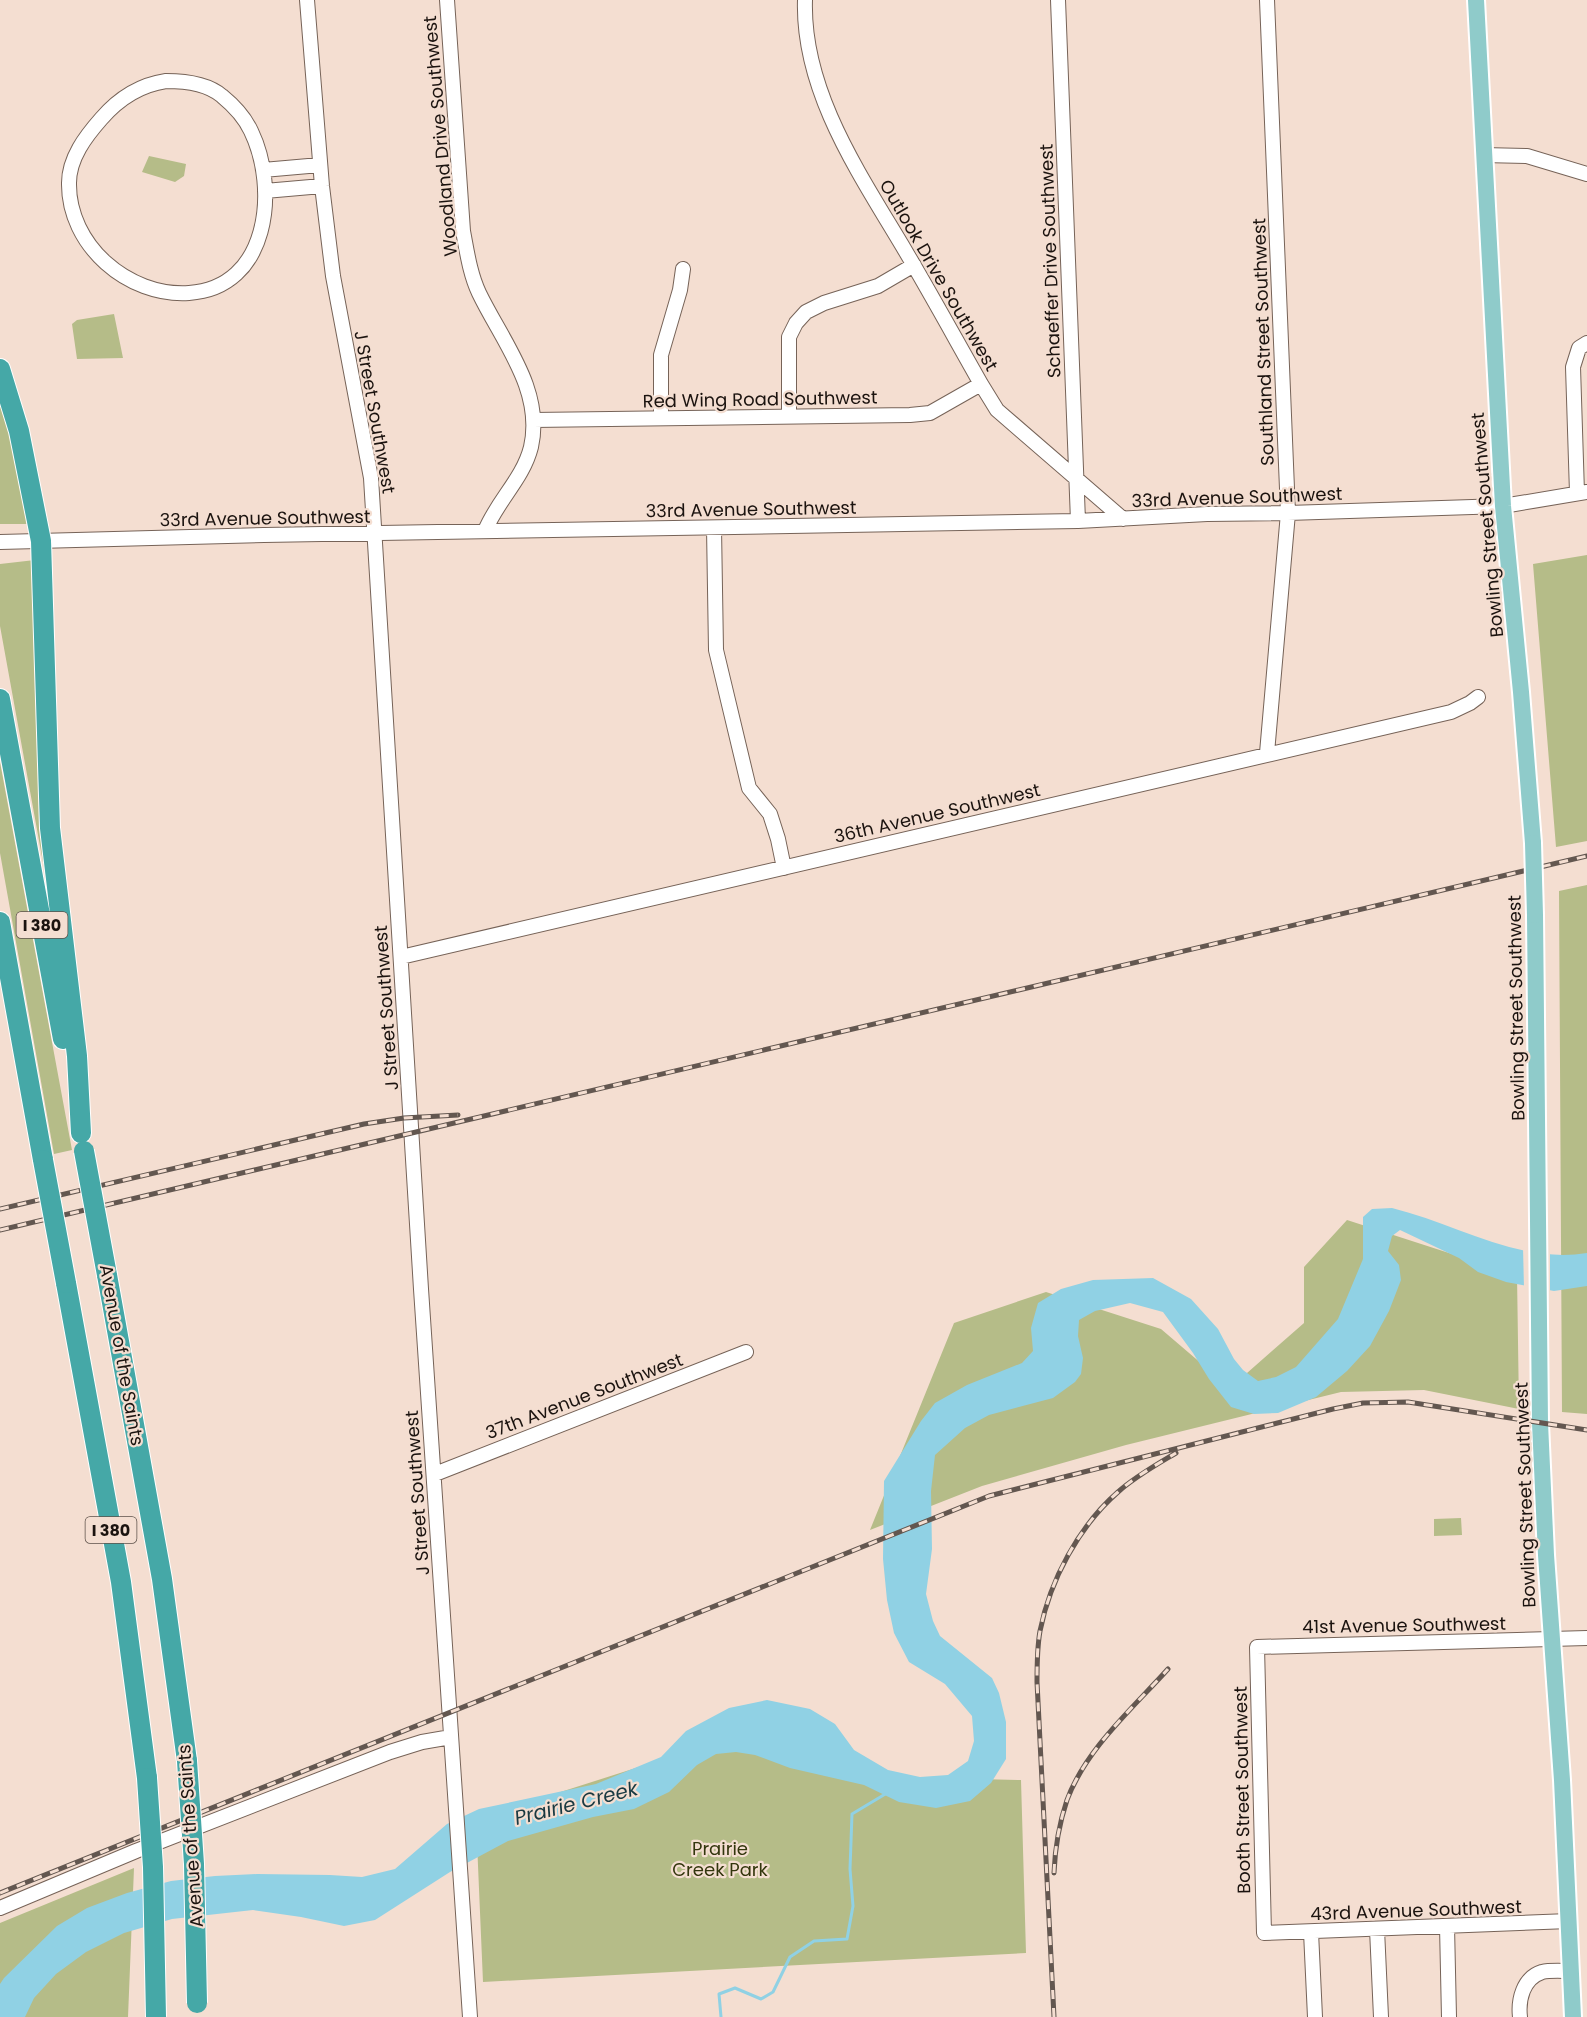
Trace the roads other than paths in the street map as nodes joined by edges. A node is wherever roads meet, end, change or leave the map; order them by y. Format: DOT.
graph roads {
  1 [pos="307,0"];
  2 [pos="447,0"];
  3 [pos="805,0"];
  4 [pos="1058,0"];
  5 [pos="1267,0"];
  6 [pos="1476,0"];
  7 [pos="1483,155"];
  8 [pos="320,165"];
  9 [pos="263,170"];
  10 [pos="1587,174"];
  11 [pos="322,186"];
  12 [pos="265,191"];
  13 [pos="914,266"];
  14 [pos="683,269"];
  15 [pos="1583,345"];
  16 [pos="0,369"];
  17 [pos="981,384"];
  18 [pos="789,415"];
  19 [pos="661,418"];
  20 [pos="533,420"];
  21 [pos="1076,479"];
  22 [pos="1582,493"];
  23 [pos="1503,506"];
  24 [pos="1288,513"];
  25 [pos="1123,519"];
  26 [pos="1078,521"];
  27 [pos="714,528"];
  28 [pos="485,531"];
  29 [pos="375,535"];
  30 [pos="41,541"];
  31 [pos="0,542"];
  32 [pos="1478,697"];
  33 [pos="0,699"];
  34 [pos="1267,753"];
  35 [pos="784,868"];
  36 [pos="0,922"];
  37 [pos="401,957"];
  38 [pos="0,994"];
  39 [pos="34,1111"];
  40 [pos="82,1142"];
  41 [pos="746,1352"];
  42 [pos="435,1474"];
  43 [pos="1587,1638"];
  44 [pos="1551,1640"];
  45 [pos="1257,1647"];
  46 [pos="451,1737"];
  47 [pos="0,1908"];
  48 [pos="1569,1921"];
  49 [pos="1447,1926"];
  50 [pos="1377,1929"];
  51 [pos="1311,1932"];
  52 [pos="1264,1933"];
  53 [pos="1571,1971"];
  54 [pos="196,2010"];
  55 [pos="156,2017"];
  56 [pos="470,2017"];
  57 [pos="1314,2017"];
  58 [pos="1381,2017"];
  59 [pos="1449,2017"];
  60 [pos="1520,2017"];
  61 [pos="1573,2017"];
  1 -- 8 [label="street, J Street Southwest"];
  2 -- 20 [label="street, Woodland Drive Southwest"];
  3 -- 13 [label="street, Outlook Drive Southwest"];
  4 -- 21 [label="street, Schaeffer Drive Southwest"];
  5 -- 24 [label="street, Southland Street Southwest"];
  6 -- 7 [label="main road, Bowling Street Southwest"];
  7 -- 10 [label="street"];
  7 -- 23 [label="main road, Bowling Street Southwest"];
  8 -- 9 [label="street"];
  8 -- 11 [label="street, J Street Southwest"];
  9 -- 12 [label="street"];
  9 -- 12 [label="street"];
  11 -- 12 [label="street"];
  11 -- 29 [label="street, J Street Southwest"];
  13 -- 17 [label="street, Outlook Drive Southwest"];
  13 -- 18 [label="street"];
  14 -- 19 [label="street"];
  15 -- 22 [label="street"];
  16 -- 30 [label="highway"];
  17 -- 18 [label="street, Red Wing Road Southwest"];
  17 -- 21 [label="street, Outlook Drive Southwest"];
  18 -- 19 [label="street, Red Wing Road Southwest"];
  19 -- 20 [label="street, Red Wing Road Southwest"];
  20 -- 28 [label="street, Woodland Drive Southwest"];
  21 -- 25 [label="street, Outlook Drive Southwest"];
  21 -- 26 [label="street, Schaeffer Drive Southwest"];
  22 -- 23 [label="street, 33rd Avenue Southwest"];
  23 -- 24 [label="street, 33rd Avenue Southwest"];
  23 -- 44 [label="main road, Bowling Street Southwest, bridge"];
  24 -- 25 [label="street, 33rd Avenue Southwest"];
  24 -- 34 [label="street, Southland Street Southwest"];
  25 -- 26 [label="street, 33rd Avenue Southwest"];
  26 -- 27 [label="street, 33rd Avenue Southwest"];
  27 -- 28 [label="street, 33rd Avenue Southwest"];
  27 -- 35 [label="street"];
  28 -- 29 [label="street, 33rd Avenue Southwest"];
  29 -- 30 [label="street, 33rd Avenue Southwest"];
  29 -- 37 [label="street, J Street Southwest"];
  30 -- 31 [label="street, 33rd Avenue Southwest"];
  30 -- 40 [label="highway"];
  32 -- 34 [label="street, 36th Avenue Southwest"];
  33 -- 40 [label="highway, Avenue of the Saints / I 380"];
  34 -- 35 [label="street, 36th Avenue Southwest"];
  35 -- 37 [label="street, 36th Avenue Southwest"];
  36 -- 39 [label="highway, I 380"];
  37 -- 42 [label="street, J Street Southwest"];
  38 -- 39 [label="highway"];
  39 -- 55 [label="highway, I 380, bridge"];
  40 -- 54 [label="highway, Avenue of the Saints / I 380, bridge"];
  41 -- 42 [label="street, 37th Avenue Southwest"];
  42 -- 46 [label="street, J Street Southwest"];
  43 -- 44 [label="street, 41st Avenue Southwest"];
  44 -- 45 [label="street, 41st Avenue Southwest"];
  44 -- 48 [label="main road, Bowling Street Southwest"];
  45 -- 52 [label="street, Booth Street Southwest"];
  46 -- 47 [label="street"];
  46 -- 56 [label="street, J Street Southwest"];
  48 -- 49 [label="street, 43rd Avenue Southwest"];
  48 -- 53 [label="main road, Bowling Street Southwest"];
  49 -- 50 [label="street, 43rd Avenue Southwest"];
  49 -- 59 [label="street"];
  50 -- 51 [label="street, 43rd Avenue Southwest"];
  50 -- 58 [label="street"];
  51 -- 52 [label="street, 43rd Avenue Southwest"];
  51 -- 57 [label="street"];
  53 -- 60 [label="street"];
  53 -- 61 [label="main road, Bowling Street Southwest"];
}
